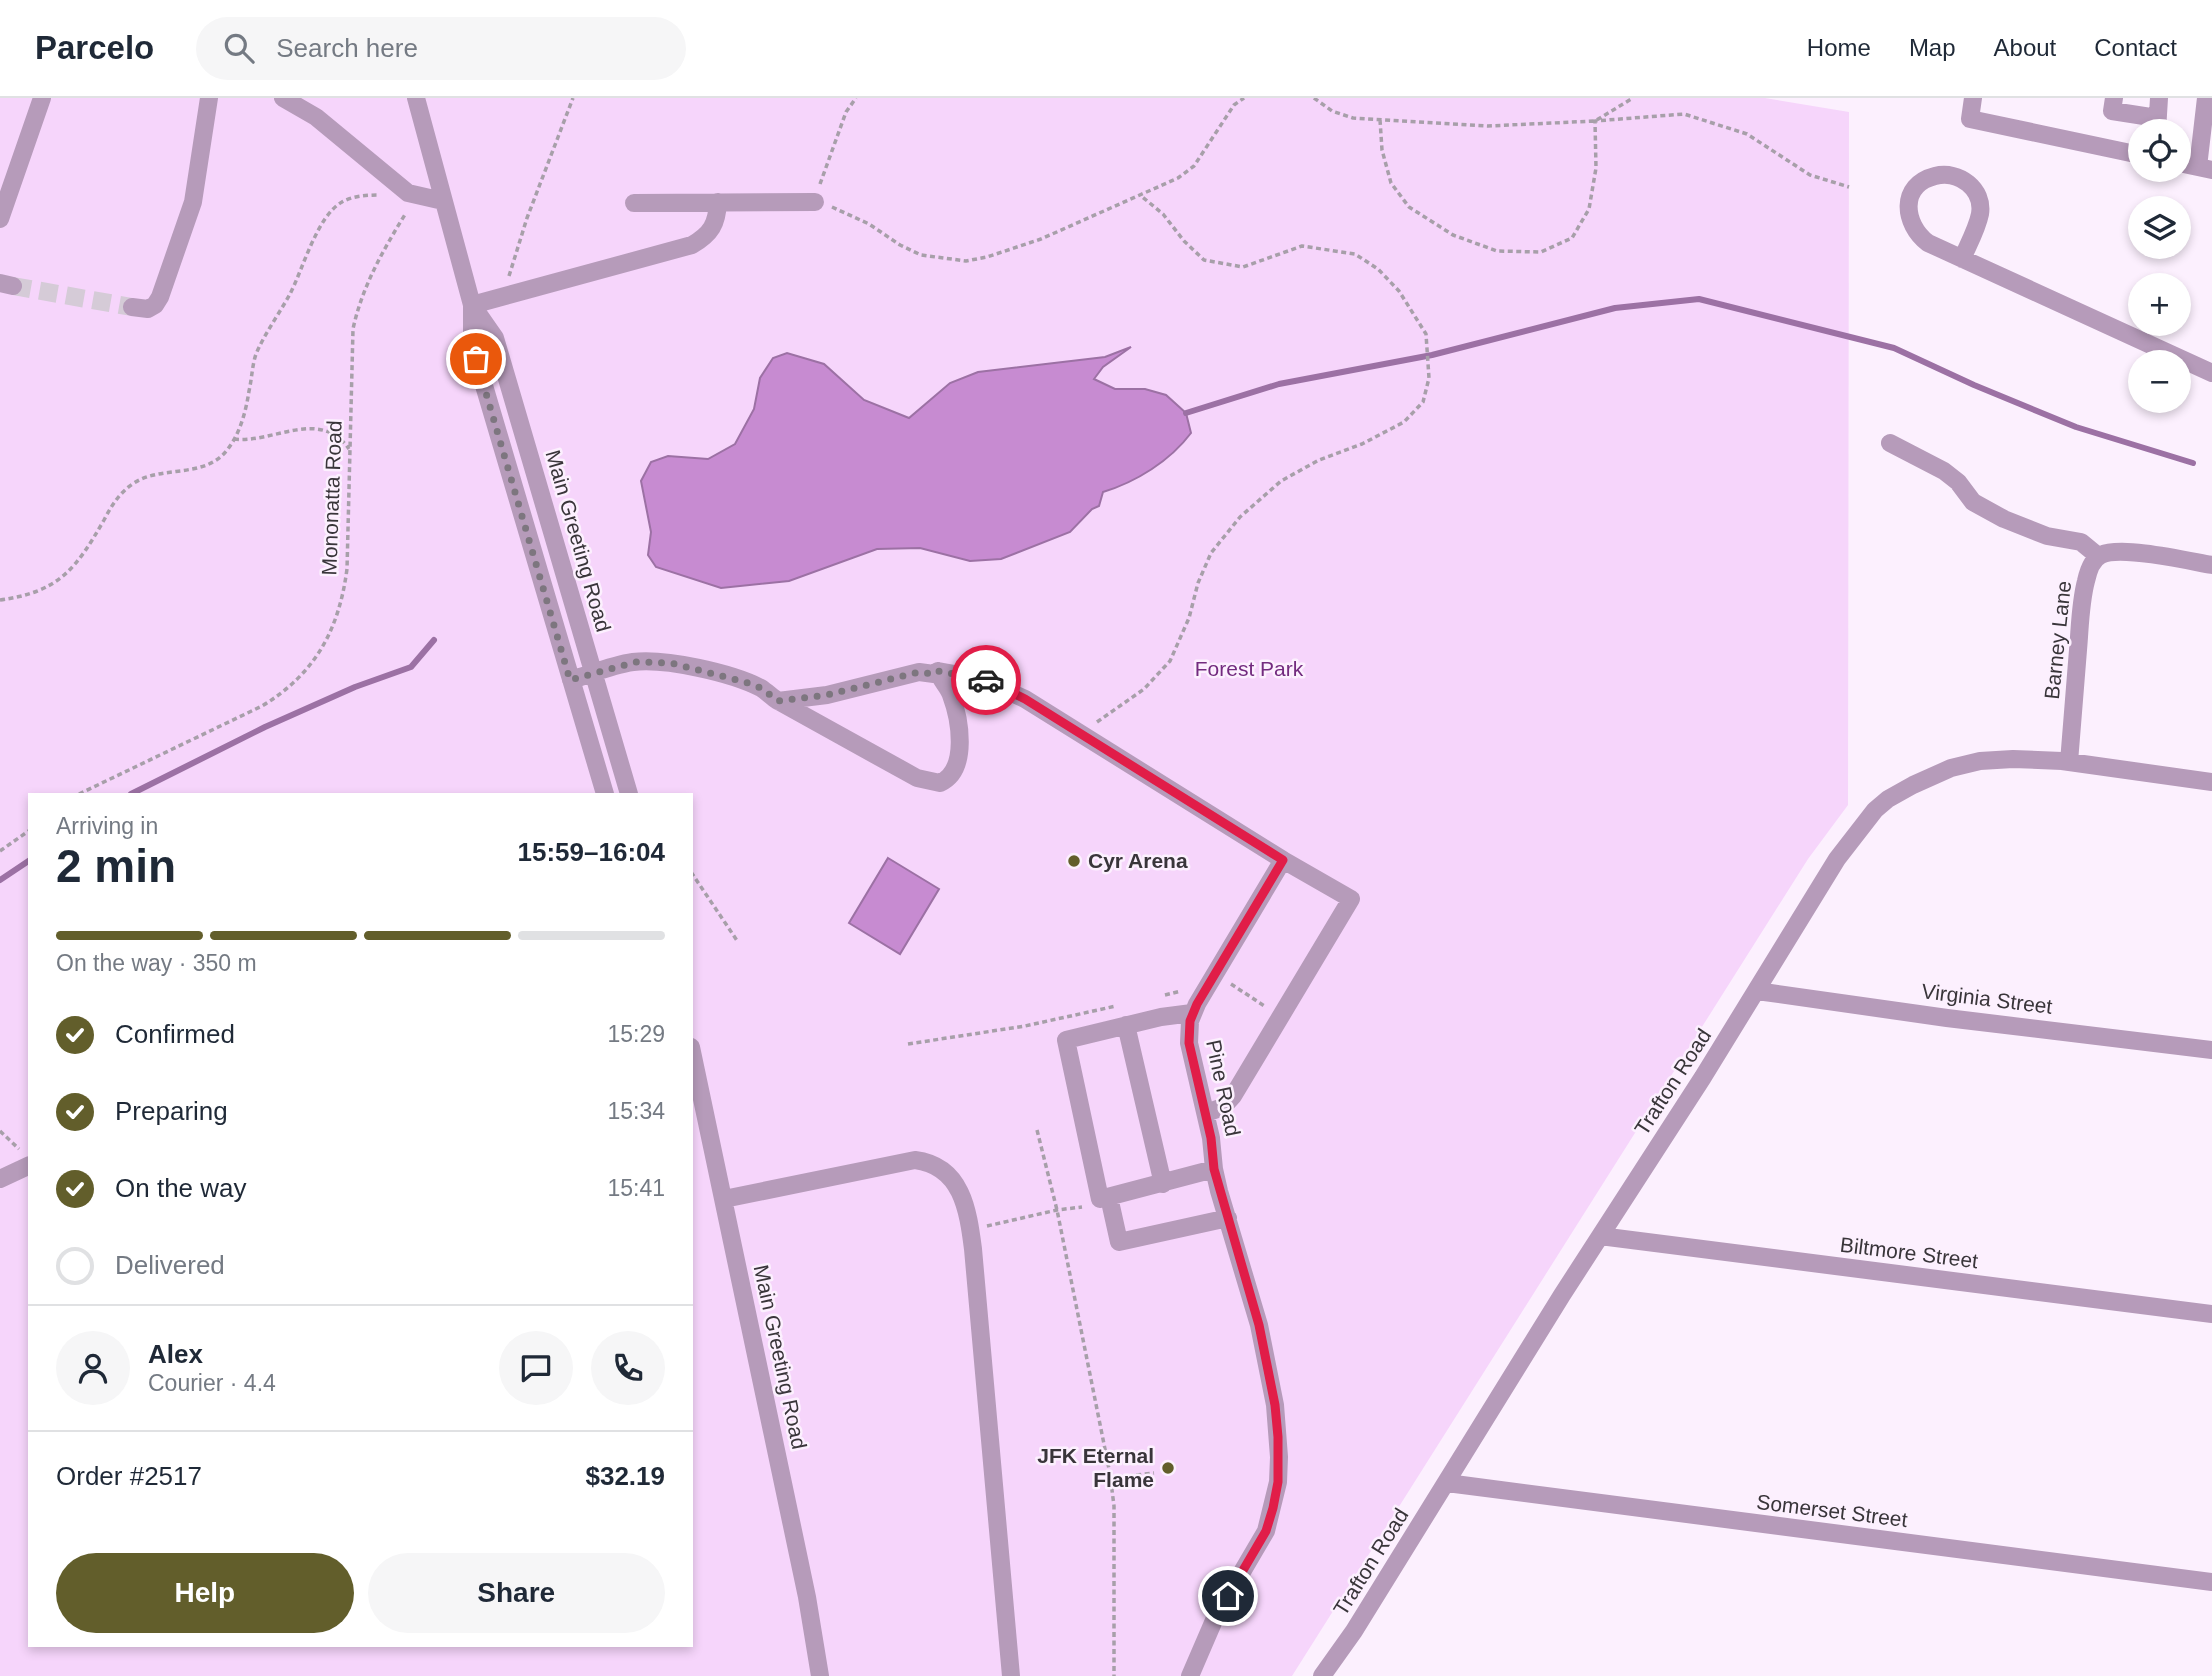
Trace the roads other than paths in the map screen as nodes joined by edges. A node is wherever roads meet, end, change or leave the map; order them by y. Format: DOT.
graph roads {
  1 [pos="42,98"];
  2 [pos="209,98"];
  3 [pos="283,98"];
  4 [pos="416,98"];
  5 [pos="1973,98"];
  6 [pos="2114,98"];
  7 [pos="2159,98"];
  8 [pos="2206,98"];
  9 [pos="2138,119"];
  10 [pos="2157,119"];
  11 [pos="2128,152"];
  12 [pos="2205,169"];
  13 [pos="443,201"];
  14 [pos="634,202"];
  15 [pos="718,202"];
  16 [pos="815,202"];
  17 [pos="0,219"];
  18 [pos="1962,260"];
  19 [pos="472,305"];
  20 [pos="132,307"];
  21 [pos="2212,373"];
  22 [pos="1890,443"];
  23 [pos="2098,556"];
  24 [pos="2212,565"];
  25 [pos="938,671"];
  26 [pos="593,674"];
  27 [pos="570,680"];
  28 [pos="778,701"];
  29 [pos="2069,762"];
  30 [pos="2212,782"];
  31 [pos="605,793"];
  32 [pos="629,793"];
  33 [pos="1283,860"];
  34 [pos="1757,991"];
  35 [pos="1192,1013"];
  36 [pos="1126,1025"];
  37 [pos="2212,1050"];
  38 [pos="693,1056"];
  39 [pos="1206,1113"];
  40 [pos="25,1157"];
  41 [pos="1214,1169"];
  42 [pos="0,1179"];
  43 [pos="1163,1184"];
  44 [pos="1104,1198"];
  45 [pos="724,1199"];
  46 [pos="1228,1217"];
  47 [pos="1600,1237"];
  48 [pos="2212,1314"];
  49 [pos="1447,1483"];
  50 [pos="2212,1582"];
  51 [pos="820,1676"];
  52 [pos="1011,1676"];
  53 [pos="1190,1676"];
  54 [pos="1322,1676"];
  1 -- 17 [label="street"];
  2 -- 20 [label="street"];
  3 -- 13 [label="street"];
  4 -- 13 [label="street, Main Greeting Road"];
  5 -- 11 [label="street"];
  6 -- 9 [label="street"];
  7 -- 10 [label="street"];
  8 -- 12 [label="street"];
  13 -- 19 [label="street, Main Greeting Road"];
  14 -- 15 [label="street"];
  15 -- 16 [label="street"];
  15 -- 19 [label="street"];
  18 -- 18 [label="street"];
  18 -- 21 [label="street"];
  19 -- 26 [label="street, Main Greeting Road"];
  19 -- 27 [label="street, Main Greeting Road"];
  22 -- 23 [label="street"];
  23 -- 24 [label="street"];
  23 -- 29 [label="street, Barney Lane"];
  25 -- 28 [label="street"];
  25 -- 28 [label="street"];
  25 -- 33 [label="street"];
  26 -- 27 [label="street"];
  26 -- 28 [label="street"];
  26 -- 32 [label="street, Main Greeting Road"];
  27 -- 31 [label="street, Main Greeting Road"];
  29 -- 30 [label="street, Trafton Road"];
  29 -- 34 [label="street, Trafton Road"];
  33 -- 35 [label="street, Pine Road"];
  33 -- 39 [label="street"];
  34 -- 37 [label="street, Virginia Street"];
  34 -- 47 [label="street, Trafton Road"];
  35 -- 36 [label="street"];
  35 -- 39 [label="street, Pine Road"];
  36 -- 43 [label="street"];
  36 -- 44 [label="street"];
  38 -- 45 [label="street, Main Greeting Road"];
  39 -- 41 [label="street, Pine Road"];
  40 -- 42 [label="street"];
  41 -- 43 [label="street"];
  41 -- 46 [label="street, Pine Road"];
  43 -- 44 [label="street"];
  44 -- 46 [label="street"];
  45 -- 51 [label="street, Main Greeting Road"];
  45 -- 52 [label="street"];
  46 -- 53 [label="street, Pine Road"];
  47 -- 48 [label="street, Biltmore Street"];
  47 -- 49 [label="street, Trafton Road"];
  49 -- 50 [label="street, Somerset Street"];
  49 -- 54 [label="street, Trafton Road"];
}
